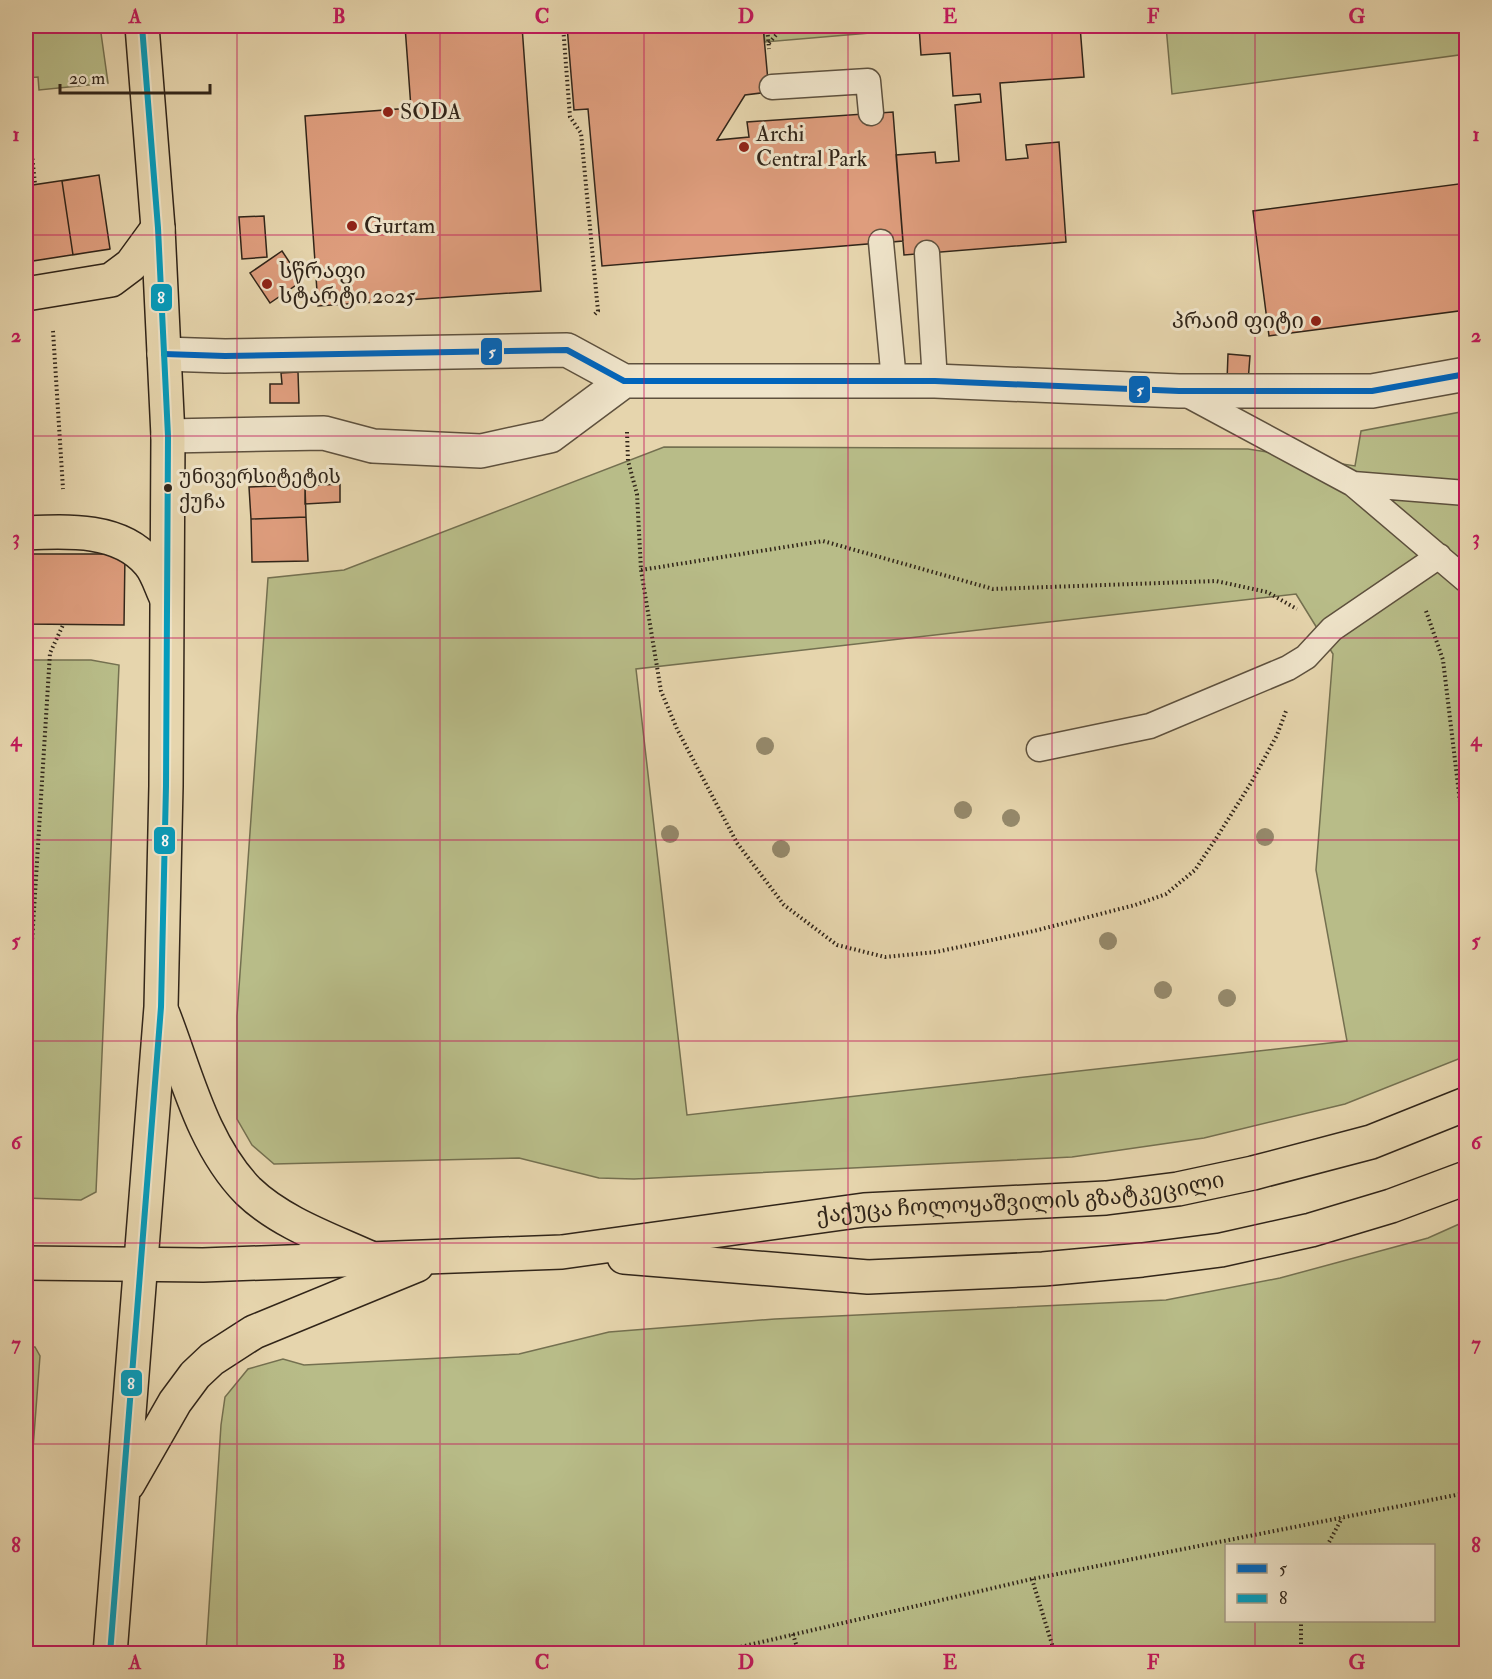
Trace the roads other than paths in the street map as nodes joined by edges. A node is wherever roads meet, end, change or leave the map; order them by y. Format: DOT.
graph roads {
  1 [pos="142,26"];
  2 [pos="772,87"];
  3 [pos="871,113"];
  4 [pos="158,228"];
  5 [pos="882,242"];
  6 [pos="927,253"];
  7 [pos="26,294"];
  8 [pos="164,354"];
  9 [pos="1467,374"];
  10 [pos="624,381"];
  11 [pos="894,381"];
  12 [pos="935,381"];
  13 [pos="1179,391"];
  14 [pos="168,436"];
  15 [pos="1353,484"];
  16 [pos="1467,493"];
  17 [pos="26,533"];
  18 [pos="1439,556"];
  19 [pos="1467,580"];
  20 [pos="168,601"];
  21 [pos="1039,749"];
  22 [pos="161,1007"];
  23 [pos="1467,1104"];
  24 [pos="1467,1178"];
  25 [pos="562,1252"];
  26 [pos="436,1257"];
  27 [pos="372,1259"];
  28 [pos="26,1263"];
  29 [pos="140,1265"];
  30 [pos="123,1494"];
  31 [pos="110,1653"];
  1 -- 4 [label="main road"];
  2 -- 3 [label="lane"];
  4 -- 7 [label="main road"];
  4 -- 8 [label="main road"];
  5 -- 11 [label="lane"];
  6 -- 12 [label="lane"];
  8 -- 10 [label="street"];
  8 -- 14 [label="main road"];
  9 -- 13 [label="street"];
  10 -- 11 [label="street"];
  10 -- 14 [label="street"];
  11 -- 12 [label="street"];
  12 -- 13 [label="street"];
  13 -- 15 [label="lane"];
  14 -- 20 [label="main road"];
  15 -- 16 [label="lane"];
  15 -- 18 [label="lane"];
  17 -- 20 [label="main road"];
  18 -- 19 [label="lane"];
  18 -- 21 [label="lane"];
  20 -- 22 [label="main road"];
  22 -- 27 [label="main road"];
  22 -- 29 [label="main road"];
  23 -- 25 [label="main road, ქაქუცა ჩოლოყაშვილის გზატკეცილი"];
  24 -- 25 [label="main road, ქაქუცა ჩოლოყაშვილის გზატკეცილი"];
  25 -- 26 [label="main road, ქაქუცა ჩოლოყაშვილის გზატკეცილი"];
  26 -- 27 [label="main road, ქაქუცა ჩოლოყაშვილის გზატკეცილი"];
  26 -- 30 [label="main road"];
  27 -- 29 [label="main road, ქაქუცა ჩოლოყაშვილის გზატკეცილი"];
  28 -- 29 [label="main road, ქაქუცა ჩოლოყაშვილის გზატკეცილი"];
  29 -- 30 [label="main road"];
  30 -- 31 [label="main road"];
}
